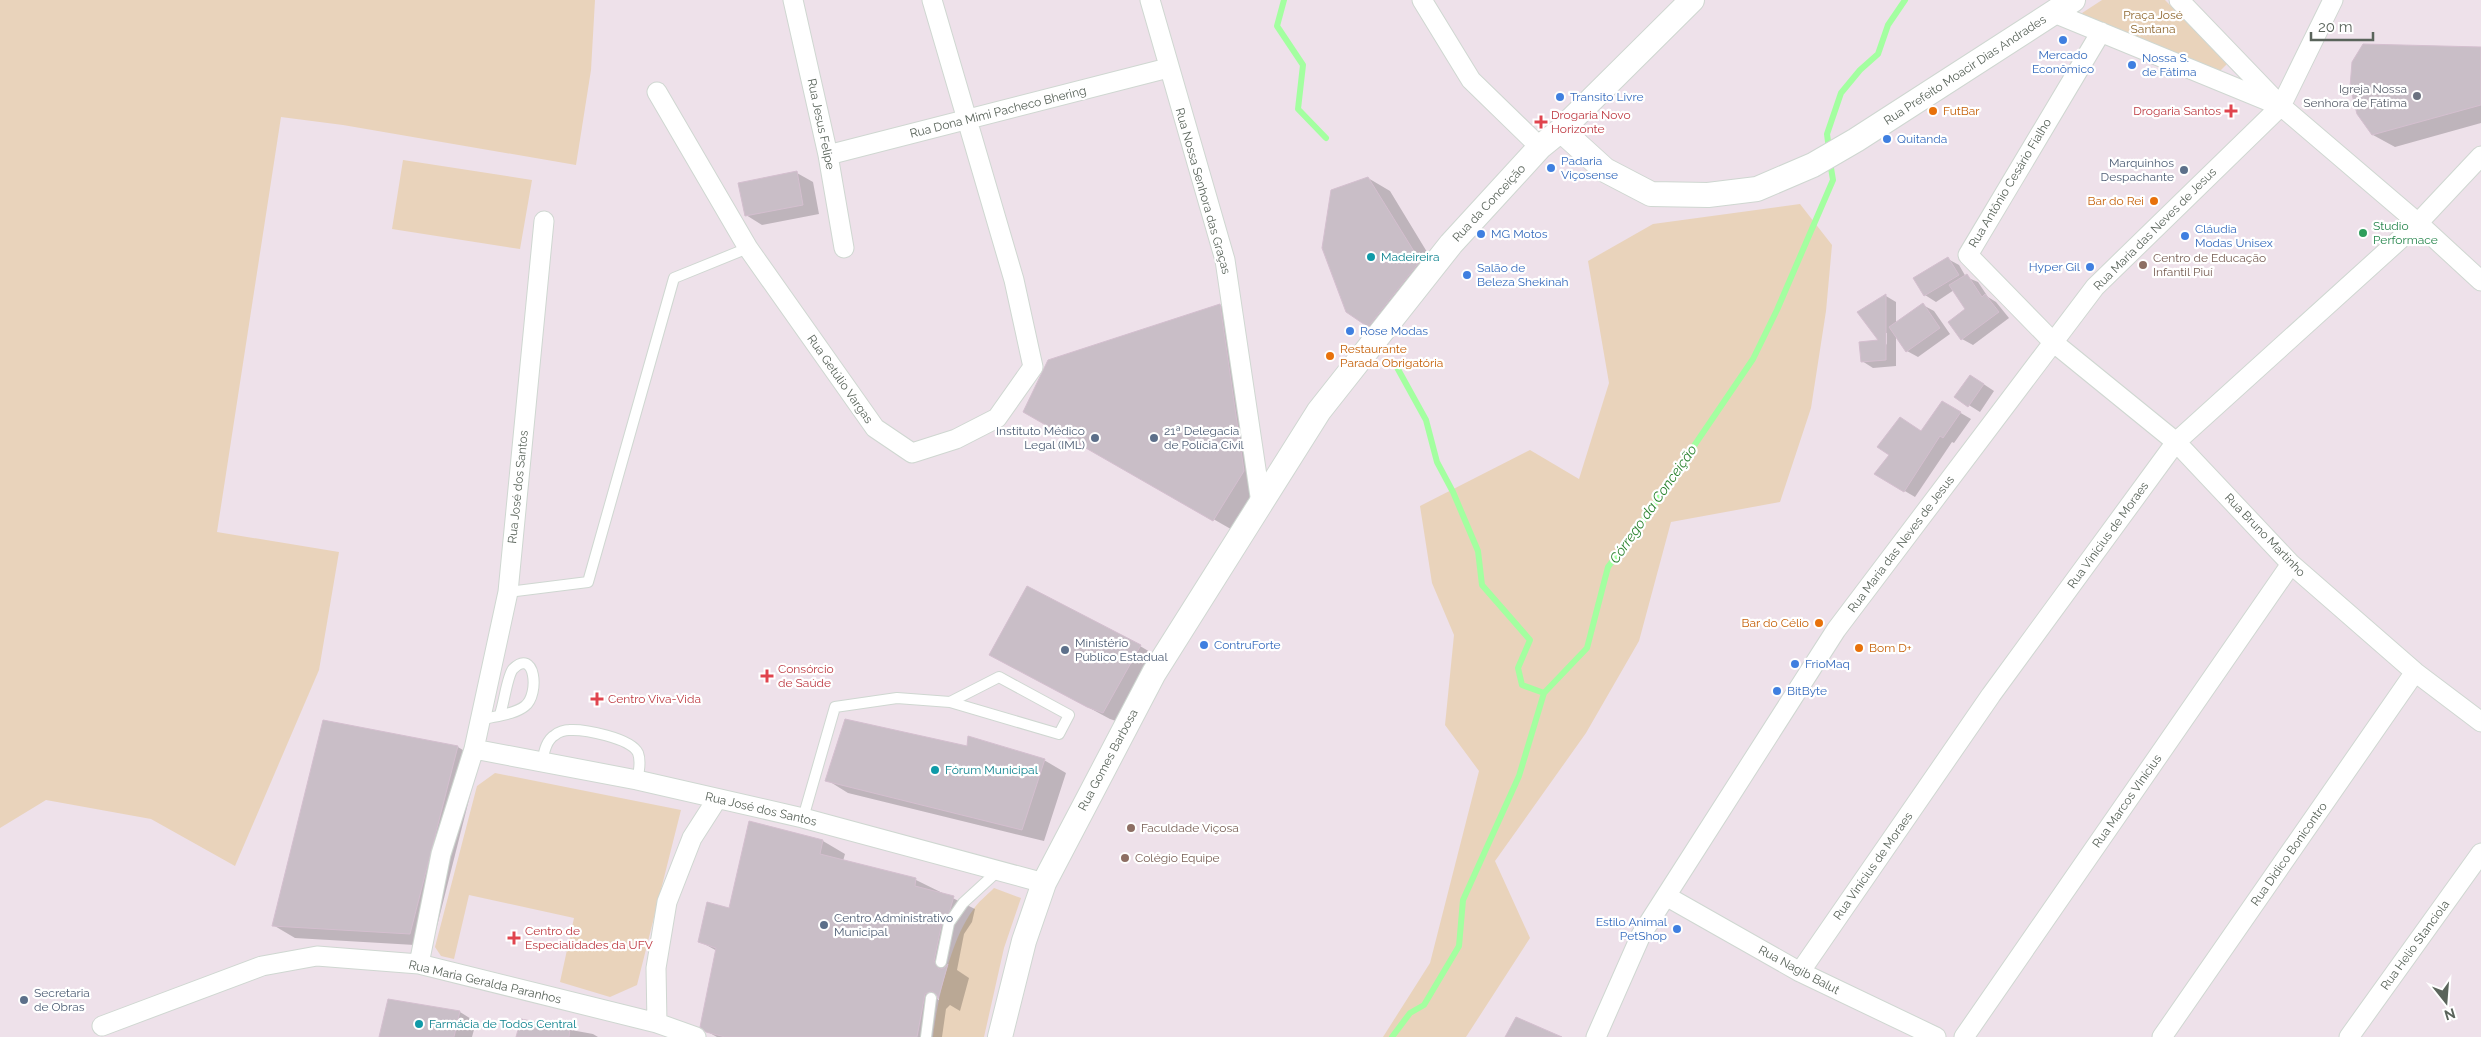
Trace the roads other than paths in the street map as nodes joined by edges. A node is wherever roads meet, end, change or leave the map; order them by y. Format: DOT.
graph roads {
  1 [pos="793,0"];
  2 [pos="932,0"];
  3 [pos="1150,0"];
  4 [pos="1692,0"];
  5 [pos="2179,0"];
  6 [pos="2333,0"];
  7 [pos="1423,1"];
  8 [pos="2063,6"];
  9 [pos="2101,32"];
  10 [pos="1168,68"];
  11 [pos="656,92"];
  12 [pos="2281,106"];
  13 [pos="966,121"];
  14 [pos="1560,130"];
  15 [pos="1540,147"];
  16 [pos="828,155"];
  17 [pos="2481,156"];
  18 [pos="544,221"];
  19 [pos="2418,223"];
  20 [pos="748,248"];
  21 [pos="844,248"];
  22 [pos="2481,281"];
  23 [pos="2053,342"];
  24 [pos="2176,442"];
  25 [pos="1261,503"];
  26 [pos="2290,564"];
  27 [pos="508,592"];
  28 [pos="2415,672"];
  29 [pos="950,702"];
  30 [pos="500,714"];
  31 [pos="480,720"];
  32 [pos="2481,722"];
  33 [pos="474,749"];
  34 [pos="542,762"];
  35 [pos="637,780"];
  36 [pos="717,799"];
  37 [pos="803,818"];
  38 [pos="2481,853"];
  39 [pos="1000,870"];
  40 [pos="1044,883"];
  41 [pos="1666,896"];
  42 [pos="941,962"];
  43 [pos="419,964"];
  44 [pos="1800,972"];
  45 [pos="931,998"];
  46 [pos="657,1023"];
  47 [pos="102,1026"];
  48 [pos="696,1037"];
  49 [pos="926,1037"];
  50 [pos="1000,1037"];
  51 [pos="1596,1037"];
  52 [pos="1936,1037"];
  53 [pos="1964,1037"];
  54 [pos="2162,1037"];
  55 [pos="2349,1037"];
  1 -- 16 [label="street, Rua Jesus Felipe"];
  2 -- 13 [label="street, Rua Getúlio Vargas"];
  3 -- 10 [label="street, Rua Nossa Senhora das Graças"];
  4 -- 14 [label="street, Rua da Conceição"];
  5 -- 12 [label="street"];
  6 -- 12 [label="street, Rua Maria das Neves de Jesus"];
  7 -- 15 [label="street"];
  8 -- 9 [label="street"];
  8 -- 14 [label="street, Rua Prefeito Moacir Dias Andrades"];
  9 -- 12 [label="street"];
  9 -- 23 [label="street, Rua Antônio Cesário Fialho"];
  10 -- 13 [label="street, Rua Dona Mimi Pacheco Bhering"];
  10 -- 25 [label="street, Rua Nossa Senhora das Graças"];
  11 -- 20 [label="street, Rua Getúlio Vargas"];
  12 -- 19 [label="street"];
  12 -- 23 [label="street, Rua Maria das Neves de Jesus"];
  13 -- 16 [label="street, Rua Dona Mimi Pacheco Bhering"];
  13 -- 20 [label="street, Rua Getúlio Vargas"];
  14 -- 15 [label="street, Rua da Conceição"];
  15 -- 25 [label="street, Rua da Conceição"];
  16 -- 21 [label="street, Rua Jesus Felipe"];
  17 -- 19 [label="street, Rua Vinícius de Moraes"];
  18 -- 27 [label="street, Rua José dos Santos"];
  19 -- 22 [label="street"];
  19 -- 24 [label="street, Rua Vinícius de Moraes"];
  20 -- 27 [label="lane"];
  23 -- 24 [label="street, Rua Bruno Martinho"];
  23 -- 41 [label="street, Rua Maria das Neves de Jesus"];
  24 -- 26 [label="street, Rua Bruno Martinho"];
  24 -- 44 [label="street, Rua Vinícius de Moraes"];
  25 -- 40 [label="street, Rua Gomes Barbosa"];
  26 -- 28 [label="street, Rua Bruno Martinho"];
  26 -- 53 [label="street, Rua Marcos VInícius"];
  27 -- 31 [label="street, Rua José dos Santos"];
  28 -- 32 [label="street, Rua Bruno Martinho"];
  28 -- 54 [label="street, Rua Didico Bonicontro"];
  29 -- 29 [label="lane"];
  29 -- 37 [label="lane"];
  30 -- 30 [label="lane"];
  30 -- 31 [label="lane"];
  31 -- 33 [label="street, Rua José dos Santos"];
  33 -- 34 [label="street, Rua José dos Santos"];
  33 -- 43 [label="street, Rua José dos Santos"];
  34 -- 35 [label="street, Rua José dos Santos"];
  34 -- 35 [label="lane"];
  35 -- 36 [label="street, Rua José dos Santos"];
  36 -- 37 [label="street, Rua José dos Santos"];
  36 -- 46 [label="street"];
  37 -- 39 [label="street, Rua José dos Santos"];
  38 -- 55 [label="street, Rua Helio Stanciola"];
  39 -- 40 [label="street, Rua José dos Santos"];
  39 -- 42 [label="lane"];
  40 -- 50 [label="street, Rua Gomes Barbosa"];
  41 -- 44 [label="street, Rua Nagib Balut"];
  41 -- 51 [label="street, Rua Maria das Neves de Jesus"];
  43 -- 46 [label="street, Rua Maria Geralda Paranhos"];
  43 -- 47 [label="street, Rua Maria Geralda Paranhos"];
  44 -- 52 [label="street, Rua Nagib Balut"];
  45 -- 49 [label="lane"];
  46 -- 48 [label="street, Rua Maria Geralda Paranhos"];
}
